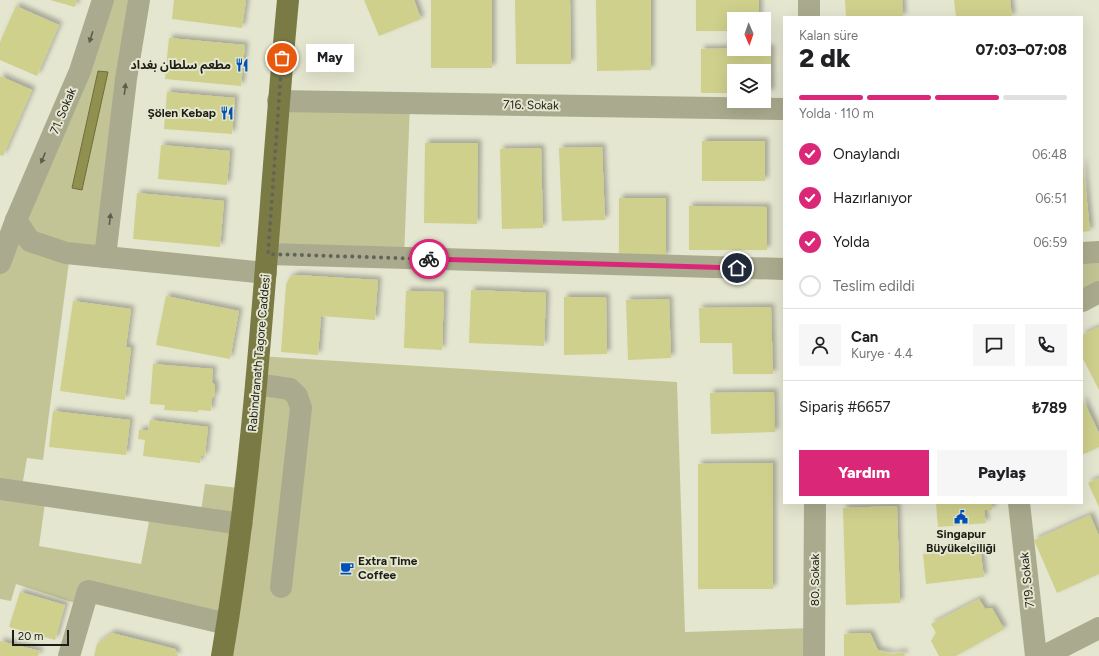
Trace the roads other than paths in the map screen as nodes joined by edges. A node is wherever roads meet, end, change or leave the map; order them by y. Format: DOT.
graph roads {
  1 [pos="103,0"];
  2 [pos="139,0"];
  3 [pos="288,0"];
  4 [pos="809,0"];
  5 [pos="809,16"];
  6 [pos="278,101"];
  7 [pos="783,109"];
  8 [pos="16,220"];
  9 [pos="1099,252"];
  10 [pos="1083,253"];
  11 [pos="105,257"];
  12 [pos="0,263"];
  13 [pos="267,264"];
  14 [pos="783,269"];
  15 [pos="1099,292"];
  16 [pos="1083,300"];
  17 [pos="256,384"];
  18 [pos="0,489"];
  19 [pos="815,504"];
  20 [pos="1019,504"];
  21 [pos="242,524"];
  22 [pos="281,587"];
  23 [pos="228,624"];
  24 [pos="1099,628"];
  25 [pos="69,656"];
  26 [pos="222,656"];
  27 [pos="814,656"];
  28 [pos="1036,656"];
  29 [pos="1044,656"];
  1 -- 8 [label="street, 71. Sokak, one-way"];
  11 -- 2 [label="street, one-way"];
  3 -- 6 [label="main road, Rabindranath Tagore Caddesi"];
  4 -- 5 [label="street"];
  6 -- 7 [label="street, 716. Sokak"];
  6 -- 13 [label="main road, Rabindranath Tagore Caddesi"];
  8 -- 11 [label="street"];
  8 -- 12 [label="street, 71. Sokak"];
  9 -- 10 [label="street"];
  11 -- 13 [label="street"];
  13 -- 14 [label="street"];
  13 -- 17 [label="main road, Rabindranath Tagore Caddesi"];
  15 -- 16 [label="street"];
  17 -- 21 [label="main road, Rabindranath Tagore Caddesi"];
  17 -- 22 [label="street"];
  18 -- 21 [label="street"];
  19 -- 27 [label="street, 80. Sokak"];
  20 -- 28 [label="street, 719. Sokak"];
  21 -- 23 [label="main road, Rabindranath Tagore Caddesi"];
  23 -- 25 [label="street"];
  23 -- 26 [label="main road, Rabindranath Tagore Caddesi"];
  24 -- 29 [label="street"];
}
